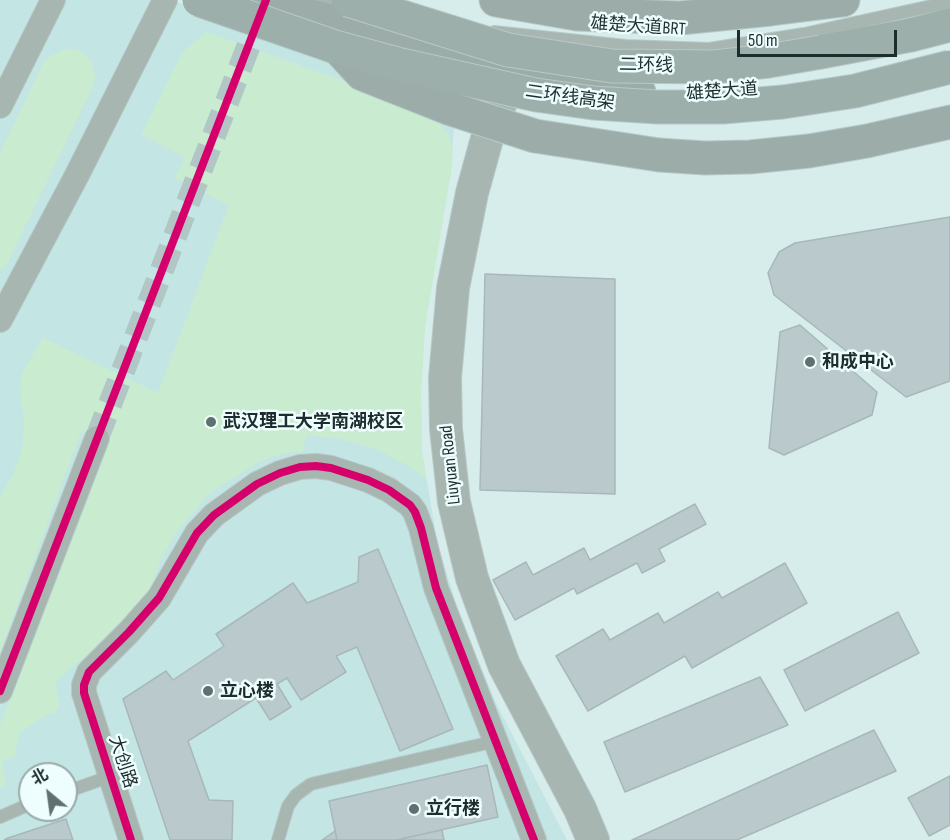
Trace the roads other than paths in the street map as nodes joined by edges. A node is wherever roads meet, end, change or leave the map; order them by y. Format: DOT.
graph roads {
  1 [pos="52,0"];
  2 [pos="165,0"];
  3 [pos="199,0"];
  4 [pos="250,0"];
  5 [pos="324,0"];
  6 [pos="348,0"];
  7 [pos="496,0"];
  8 [pos="843,0"];
  9 [pos="950,2"];
  10 [pos="950,25"];
  11 [pos="338,48"];
  12 [pos="950,56"];
  13 [pos="950,67"];
  14 [pos="514,69"];
  15 [pos="0,106"];
  16 [pos="950,122"];
  17 [pos="0,320"];
  18 [pos="98,438"];
  19 [pos="0,691"];
  20 [pos="496,741"];
  21 [pos="111,776"];
  22 [pos="78,788"];
  23 [pos="18,809"];
  24 [pos="0,817"];
  25 [pos="131,840"];
  26 [pos="278,840"];
  27 [pos="534,840"];
  28 [pos="593,840"];
  1 -- 15 [label="street"];
  2 -- 17 [label="street"];
  3 -- 11 [label="highway, 二环线高架, bridge"];
  4 -- 14 [label="main road, 雄楚大道"];
  5 -- 9 [label="lane, 雄楚大道BRT"];
  6 -- 10 [label="highway, 二环线, bridge"];
  7 -- 8 [label="main road"];
  11 -- 13 [label="highway, 二环线高架, bridge"];
  11 -- 16 [label="main road, bridge"];
  12 -- 14 [label="main road, 雄楚大道"];
  14 -- 28 [label="street, Liuyuan Road"];
  18 -- 19 [label="street"];
  20 -- 21 [label="street, 大创路"];
  20 -- 26 [label="lane"];
  20 -- 27 [label="street"];
  21 -- 22 [label="lane"];
  21 -- 25 [label="street, 大创路"];
  23 -- 24 [label="lane"];
}
